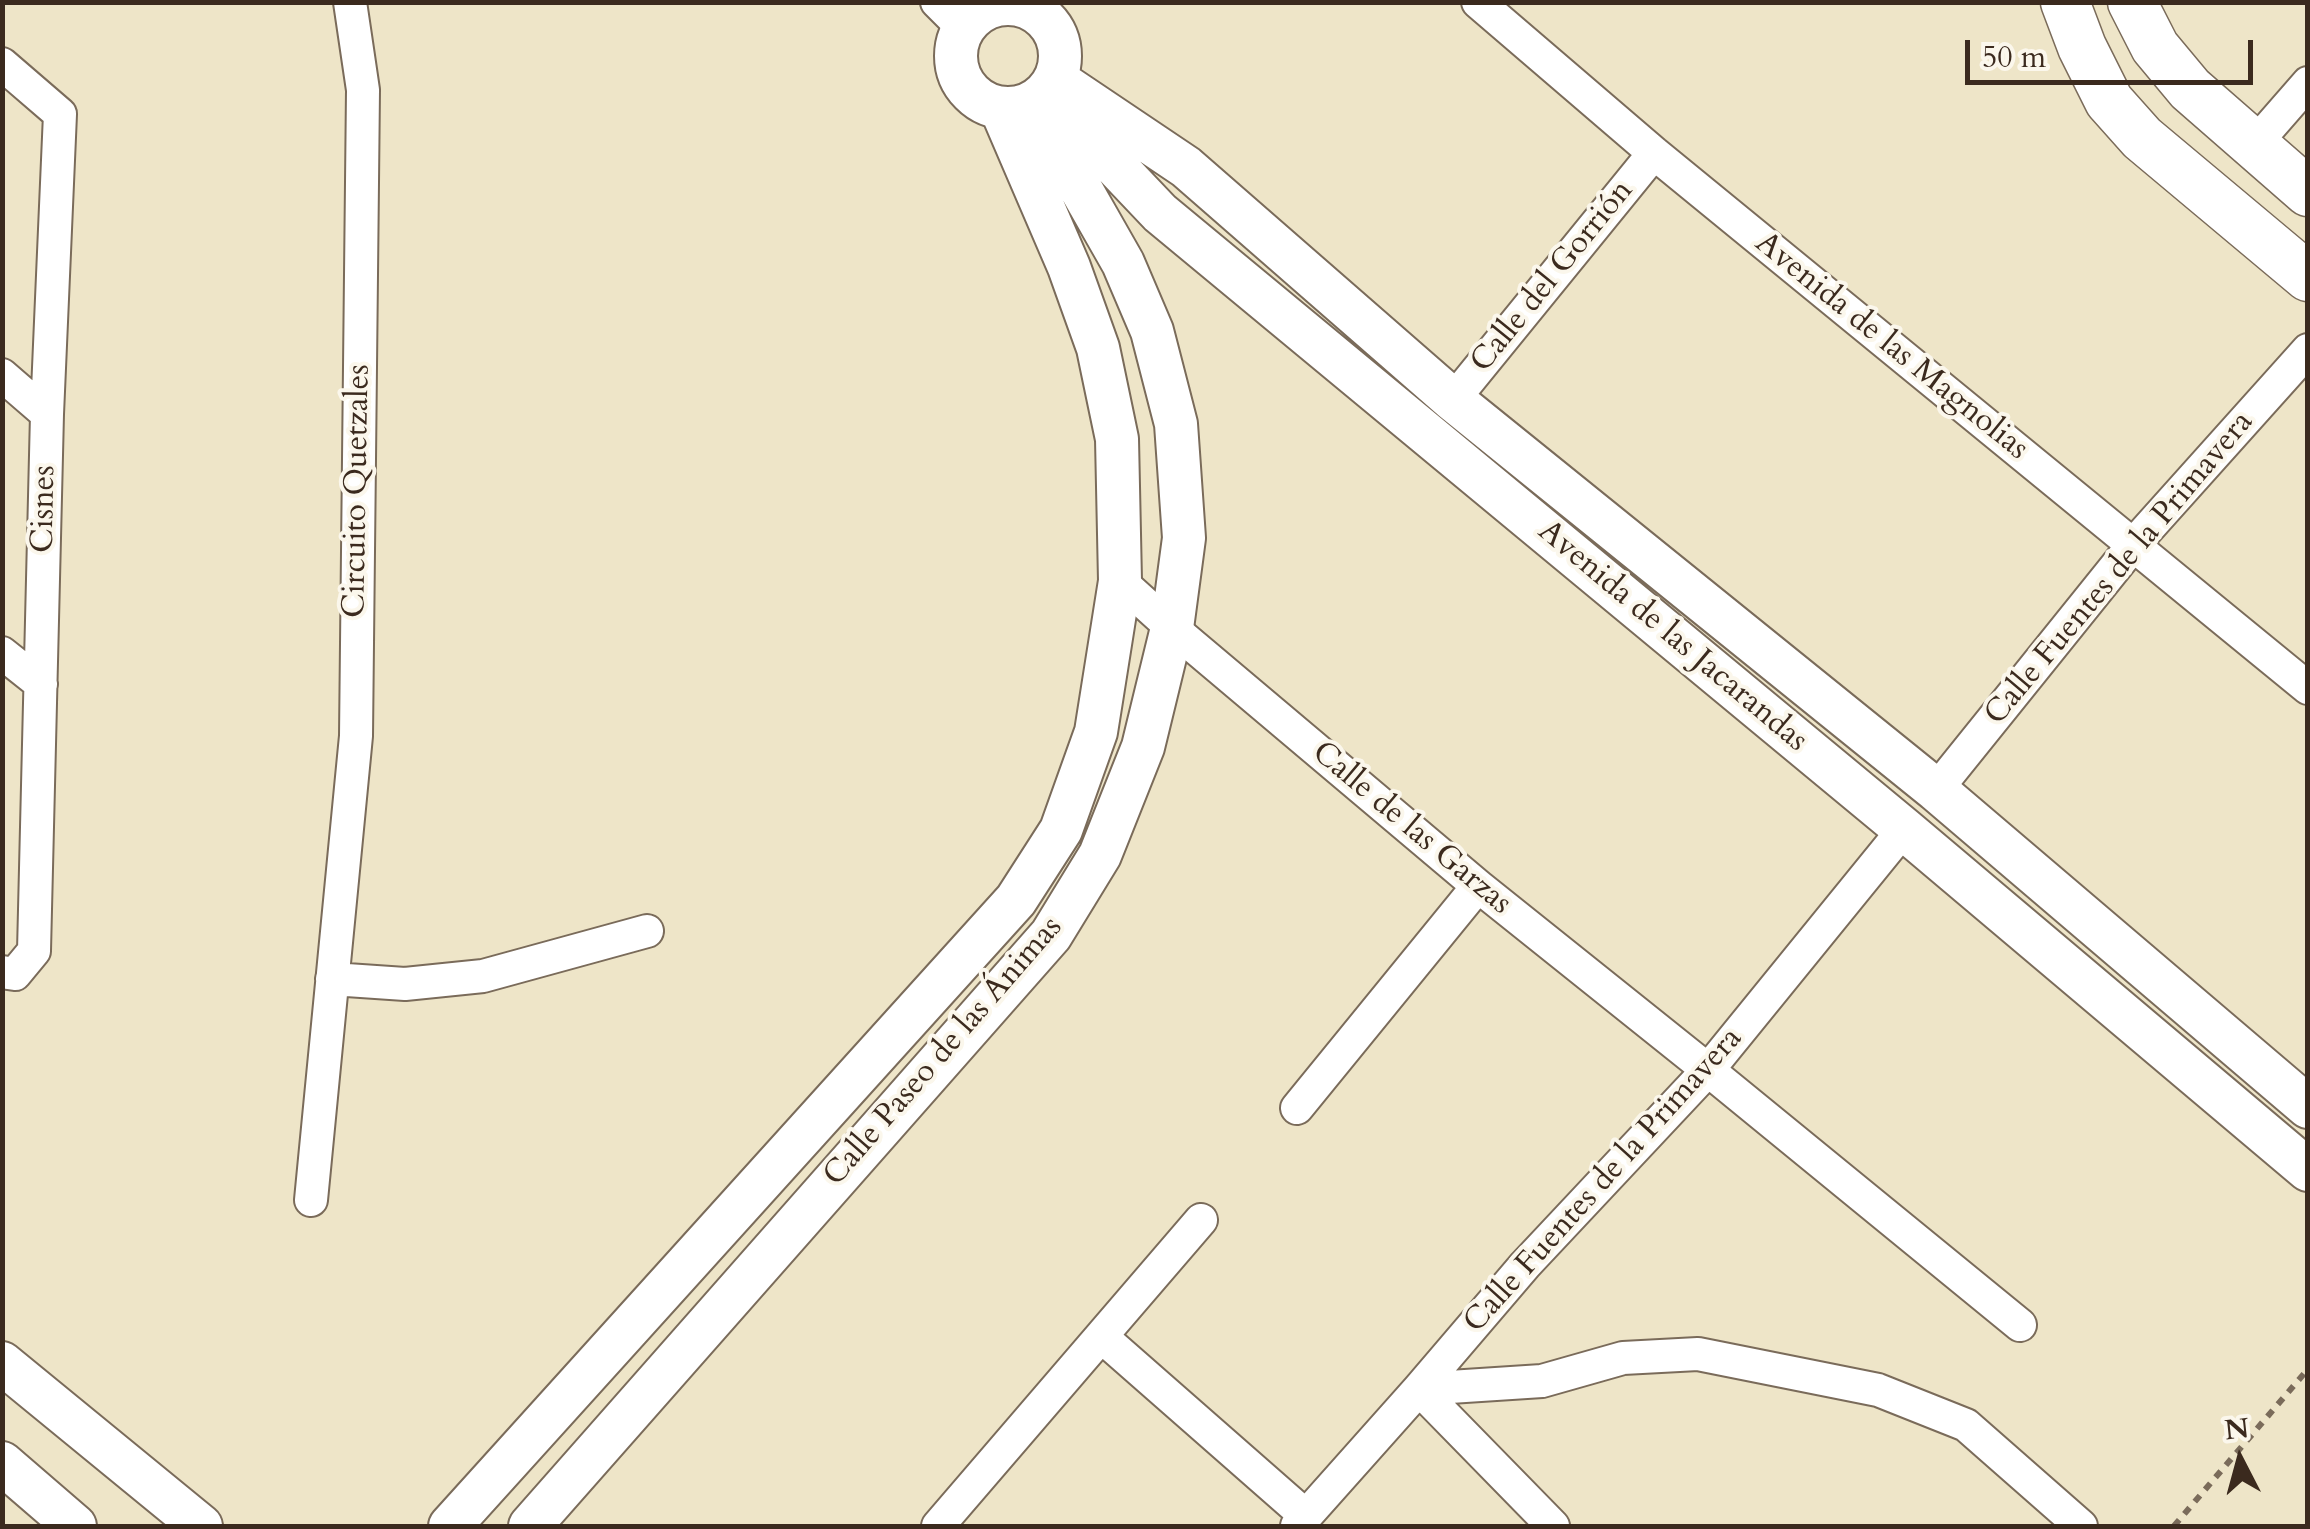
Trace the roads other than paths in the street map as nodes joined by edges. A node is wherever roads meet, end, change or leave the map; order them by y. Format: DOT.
graph roads {
  1 [pos="350,2"];
  2 [pos="1478,2"];
  3 [pos="2065,2"];
  4 [pos="2132,2"];
  5 [pos="972,10"];
  6 [pos="1044,10"];
  7 [pos="2,64"];
  8 [pos="2308,83"];
  9 [pos="1034,96"];
  10 [pos="2253,146"];
  11 [pos="1654,154"];
  12 [pos="2308,192"];
  13 [pos="1204,249"];
  14 [pos="2308,277"];
  15 [pos="1134,287"];
  16 [pos="2308,350"];
  17 [pos="2,375"];
  18 [pos="1452,400"];
  19 [pos="47,414"];
  20 [pos="2134,544"];
  21 [pos="1120,581"];
  22 [pos="1172,628"];
  23 [pos="2,653"];
  24 [pos="40,684"];
  25 [pos="2308,688"];
  26 [pos="1936,790"];
  27 [pos="1904,829"];
  28 [pos="1478,886"];
  29 [pos="646,931"];
  30 [pos="9,973"];
  31 [pos="332,979"];
  32 [pos="1708,1070"];
  33 [pos="1297,1108"];
  34 [pos="2308,1108"];
  35 [pos="2308,1170"];
  36 [pos="311,1200"];
  37 [pos="1201,1220"];
  38 [pos="2020,1325"];
  39 [pos="1102,1337"];
  40 [pos="2,1363"];
  41 [pos="1419,1390"];
  42 [pos="2,1463"];
  43 [pos="1301,1521"];
  44 [pos="74,1526"];
  45 [pos="201,1526"];
  46 [pos="450,1526"];
  47 [pos="530,1526"];
  48 [pos="938,1526"];
  49 [pos="1553,1526"];
  50 [pos="2081,1526"];
  1 -- 31 [label="street, Circuito Quetzales"];
  2 -- 11 [label="street, Avenida de las Magnolias"];
  3 -- 14 [label="main road"];
  4 -- 10 [label="main road"];
  5 -- 6 [label="street"];
  5 -- 9 [label="street"];
  6 -- 9 [label="street"];
  7 -- 19 [label="street, Cisnes"];
  8 -- 10 [label="street"];
  9 -- 13 [label="street, Avenida de las Jacarandas"];
  9 -- 15 [label="street, Calle Paseo de las Ánimas"];
  9 -- 18 [label="street, Avenida de las Jacarandas"];
  9 -- 21 [label="street, Calle Paseo de las Ánimas"];
  10 -- 12 [label="main road"];
  11 -- 18 [label="street, Calle del Gorrión"];
  11 -- 20 [label="street, Avenida de las Magnolias"];
  13 -- 15 [label="street"];
  13 -- 27 [label="street, Avenida de las Jacarandas"];
  15 -- 22 [label="street, Calle Paseo de las Ánimas"];
  16 -- 20 [label="street, Calle Fuentes de la Primavera"];
  17 -- 19 [label="street"];
  18 -- 26 [label="street, Avenida de las Jacarandas"];
  19 -- 24 [label="street, Cisnes"];
  20 -- 25 [label="street, Avenida de las Magnolias"];
  20 -- 26 [label="street, Calle Fuentes de la Primavera"];
  21 -- 22 [label="street, Calle de las Garzas"];
  21 -- 46 [label="street, Calle Paseo de las Ánimas"];
  22 -- 28 [label="street, Calle de las Garzas"];
  22 -- 47 [label="street, Calle Paseo de las Ánimas"];
  23 -- 24 [label="street"];
  24 -- 30 [label="street, Cisnes"];
  26 -- 34 [label="street, Avenida de las Jacarandas"];
  27 -- 32 [label="street, Calle Fuentes de la Primavera"];
  27 -- 35 [label="street, Avenida de las Jacarandas"];
  28 -- 32 [label="street, Calle de las Garzas"];
  28 -- 33 [label="street"];
  29 -- 31 [label="street"];
  31 -- 36 [label="street, Circuito Quetzales"];
  32 -- 38 [label="street, Calle de las Garzas"];
  32 -- 41 [label="street, Calle Fuentes de la Primavera"];
  37 -- 39 [label="street"];
  39 -- 43 [label="street"];
  39 -- 48 [label="street"];
  40 -- 45 [label="street"];
  41 -- 43 [label="street, Calle Fuentes de la Primavera"];
  41 -- 49 [label="street"];
  41 -- 50 [label="street"];
  42 -- 44 [label="street"];
}
